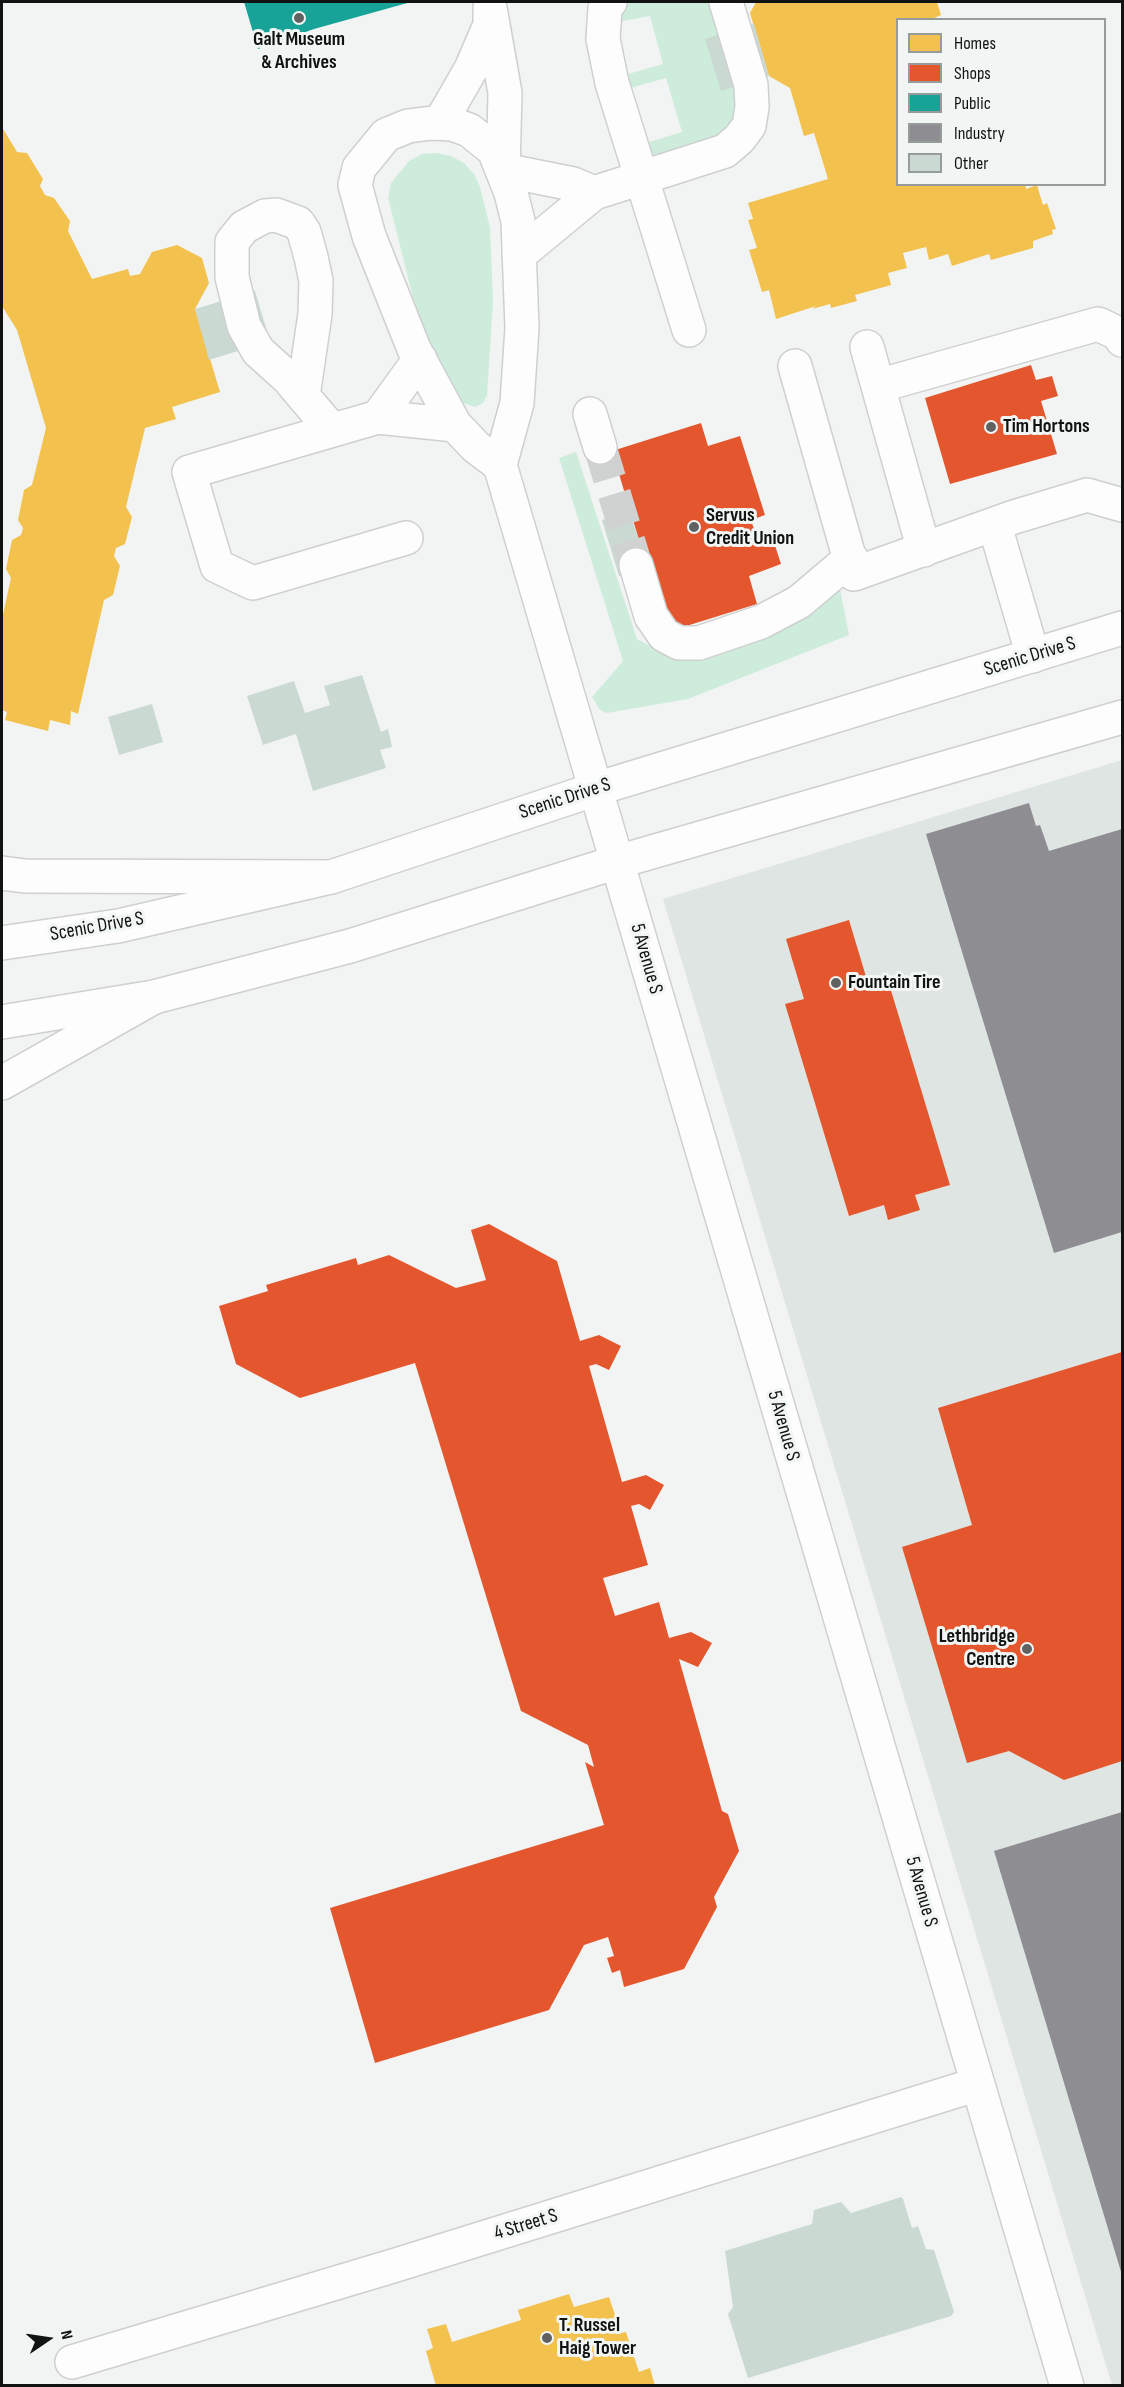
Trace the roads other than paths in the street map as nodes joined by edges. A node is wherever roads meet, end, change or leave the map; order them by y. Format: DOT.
graph roads {
  1 [pos="610,2"];
  2 [pos="726,2"];
  3 [pos="490,5"];
  4 [pos="441,123"];
  5 [pos="503,170"];
  6 [pos="643,178"];
  7 [pos="594,193"];
  8 [pos="519,255"];
  9 [pos="689,330"];
  10 [pos="1122,340"];
  11 [pos="867,347"];
  12 [pos="420,359"];
  13 [pos="795,366"];
  14 [pos="878,386"];
  15 [pos="303,396"];
  16 [pos="590,414"];
  17 [pos="378,417"];
  18 [pos="455,425"];
  19 [pos="332,430"];
  20 [pos="600,447"];
  21 [pos="500,465"];
  22 [pos="1122,505"];
  23 [pos="995,526"];
  24 [pos="406,538"];
  25 [pos="924,550"];
  26 [pos="851,558"];
  27 [pos="636,565"];
  28 [pos="1122,628"];
  29 [pos="1033,656"];
  30 [pos="1122,717"];
  31 [pos="596,789"];
  32 [pos="617,861"];
  33 [pos="2,873"];
  34 [pos="331,877"];
  35 [pos="2,942"];
  36 [pos="154,997"];
  37 [pos="2,1022"];
  38 [pos="2,1083"];
  39 [pos="978,2084"];
  40 [pos="72,2362"];
  41 [pos="1067,2385"];
  1 -- 6 [label="main road"];
  2 -- 6 [label="main road"];
  3 -- 4 [label="main road"];
  3 -- 5 [label="main road"];
  4 -- 5 [label="main road"];
  4 -- 12 [label="main road"];
  5 -- 7 [label="main road"];
  5 -- 8 [label="main road"];
  6 -- 7 [label="main road"];
  6 -- 9 [label="main road"];
  7 -- 8 [label="main road"];
  8 -- 21 [label="main road"];
  10 -- 14 [label="main road"];
  11 -- 14 [label="main road"];
  12 -- 17 [label="main road"];
  12 -- 18 [label="main road"];
  13 -- 26 [label="main road"];
  14 -- 25 [label="main road"];
  15 -- 15 [label="main road"];
  15 -- 19 [label="main road"];
  16 -- 20 [label="main road"];
  17 -- 18 [label="main road"];
  17 -- 19 [label="main road"];
  18 -- 21 [label="main road"];
  19 -- 24 [label="main road"];
  21 -- 31 [label="main road, 5 Avenue S"];
  22 -- 23 [label="main road"];
  23 -- 25 [label="main road"];
  23 -- 29 [label="main road"];
  25 -- 26 [label="main road"];
  26 -- 27 [label="main road"];
  28 -- 29 [label="main road, Scenic Drive S"];
  29 -- 31 [label="main road, Scenic Drive S"];
  30 -- 32 [label="main road"];
  31 -- 32 [label="main road, 5 Avenue S"];
  31 -- 34 [label="main road, Scenic Drive S"];
  32 -- 36 [label="main road"];
  32 -- 39 [label="main road, 5 Avenue S"];
  33 -- 34 [label="main road"];
  34 -- 35 [label="main road, Scenic Drive S"];
  36 -- 37 [label="main road"];
  36 -- 38 [label="main road"];
  39 -- 40 [label="main road, 4 Street S"];
  39 -- 41 [label="main road, 5 Avenue S"];
}
